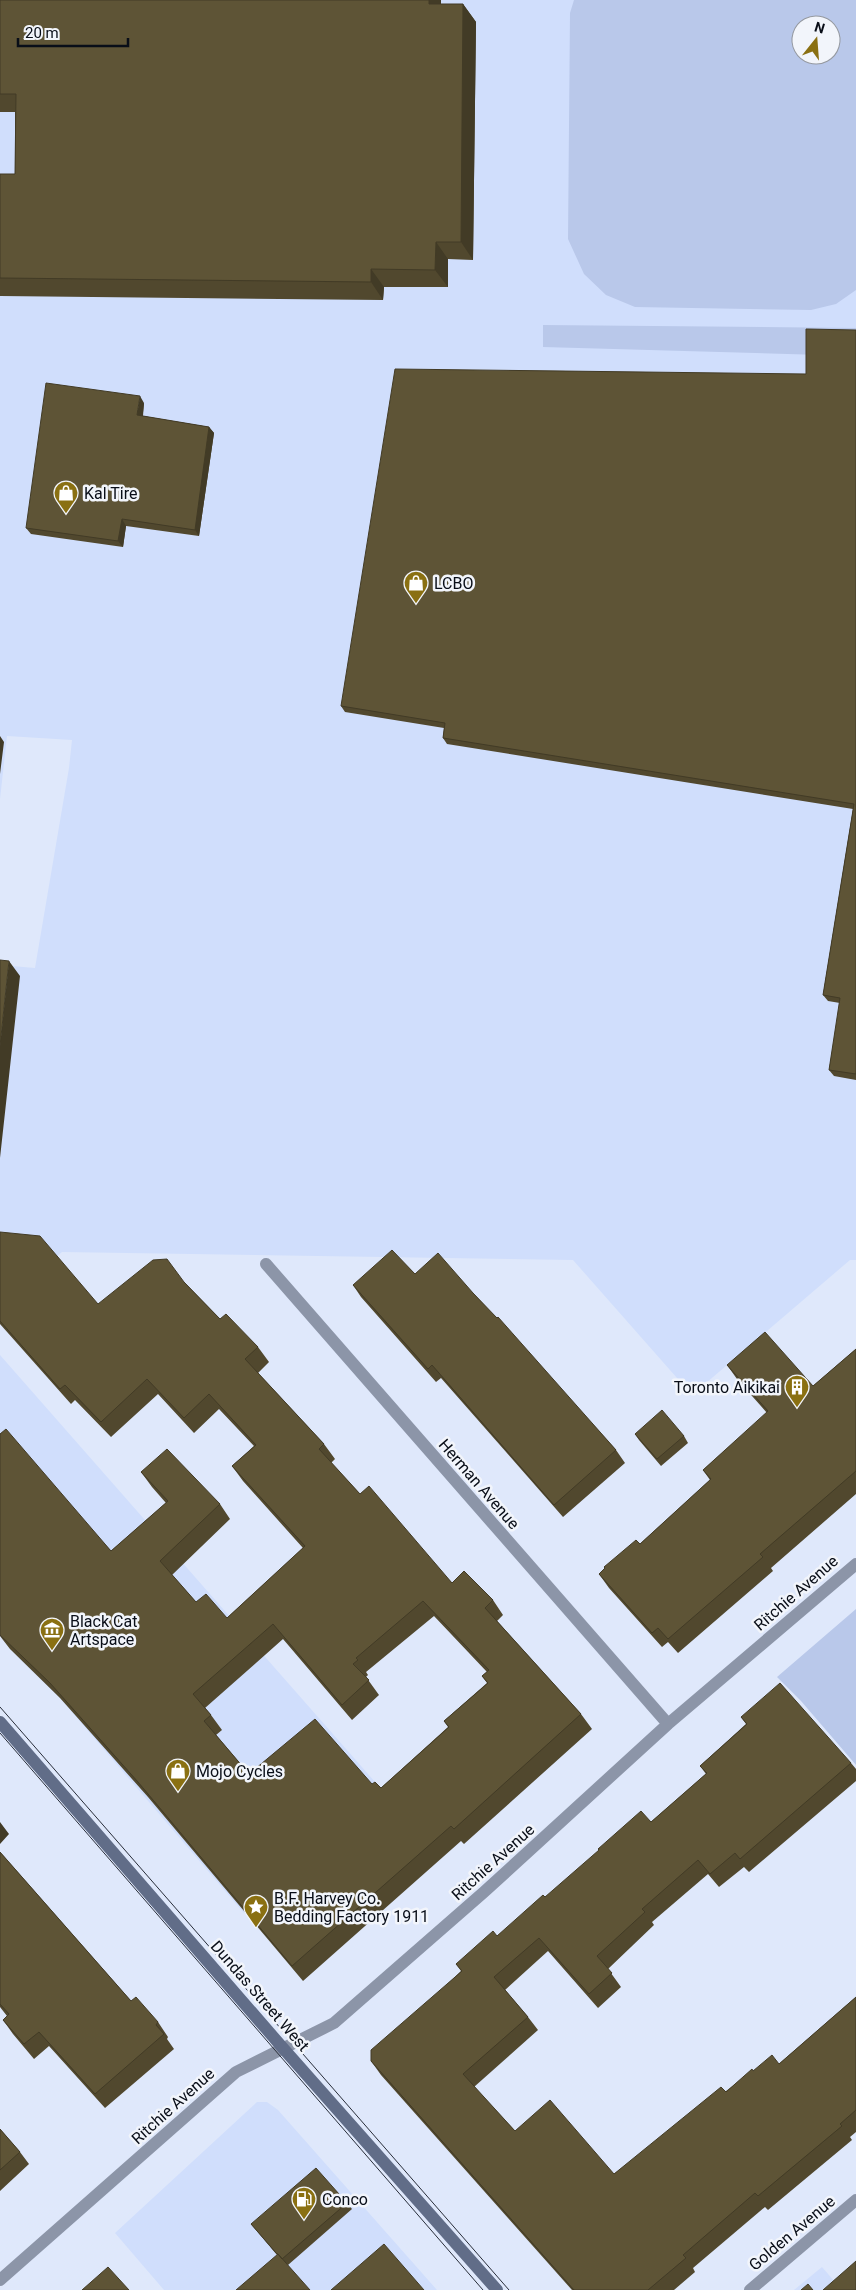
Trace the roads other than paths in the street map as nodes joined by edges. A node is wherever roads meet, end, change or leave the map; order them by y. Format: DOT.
graph roads {
  1 [pos="266,1264"];
  2 [pos="856,1564"];
  3 [pos="0,1722"];
  4 [pos="668,1724"];
  5 [pos="282,2047"];
  6 [pos="856,2200"];
  7 [pos="0,2280"];
  8 [pos="497,2290"];
  9 [pos="750,2290"];
  1 -- 4 [label="street, Herman Avenue"];
  2 -- 4 [label="street, Ritchie Avenue"];
  3 -- 5 [label="main road, Dundas Street West"];
  4 -- 5 [label="street, Ritchie Avenue"];
  5 -- 7 [label="street, Ritchie Avenue"];
  5 -- 8 [label="main road, Dundas Street West"];
  6 -- 9 [label="street, Golden Avenue"];
}
